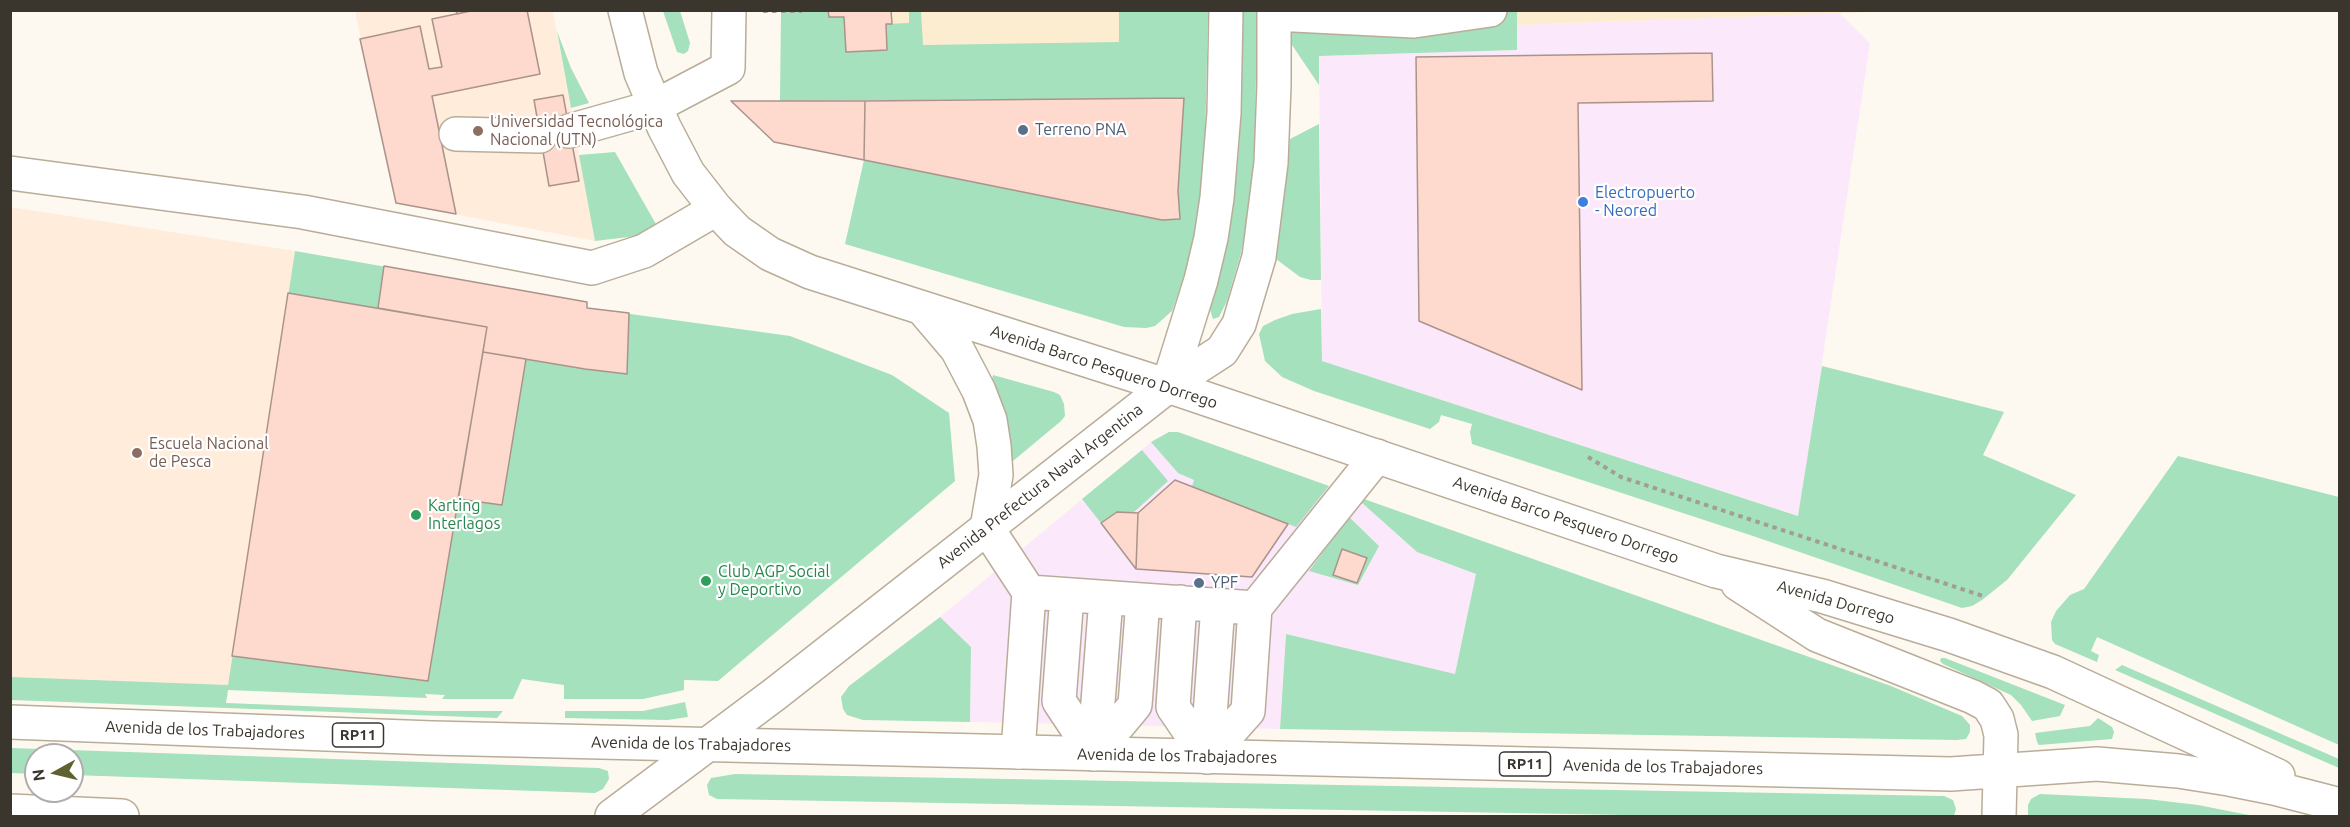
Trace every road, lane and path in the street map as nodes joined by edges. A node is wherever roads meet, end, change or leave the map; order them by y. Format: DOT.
graph roads {
  1 [pos="625,10"];
  2 [pos="729,10"];
  3 [pos="1226,10"];
  4 [pos="1490,10"];
  5 [pos="762,11"];
  6 [pos="802,11"];
  7 [pos="1274,12"];
  8 [pos="654,107"];
  9 [pos="456,134"];
  10 [pos="10,173"];
  11 [pos="716,209"];
  12 [pos="923,309"];
  13 [pos="1168,386"];
  14 [pos="1377,456"];
  15 [pos="1588,457"];
  16 [pos="987,528"];
  17 [pos="1716,571"];
  18 [pos="1029,592"];
  19 [pos="1067,595"];
  20 [pos="1986,597"];
  21 [pos="1106,598"];
  22 [pos="1143,600"];
  23 [pos="1180,602"];
  24 [pos="1218,605"];
  25 [pos="1255,608"];
  26 [pos="10,722"];
  27 [pos="706,744"];
  28 [pos="1018,752"];
  29 [pos="1094,754"];
  30 [pos="1207,757"];
  31 [pos="2001,772"];
  32 [pos="2340,805"];
  33 [pos="10,812"];
  34 [pos="122,816"];
  35 [pos="612,816"];
  36 [pos="1999,816"];
  1 -- 8 [label="main road, Avenida Barco Pesquero Dorrego"];
  2 -- 8 [label="main road"];
  3 -- 13 [label="main road"];
  4 -- 7 [label="main road"];
  5 -- 6 [label="path"];
  7 -- 13 [label="main road, Avenida Prefectura Naval Argentina"];
  8 -- 9 [label="main road"];
  8 -- 11 [label="main road, Avenida Barco Pesquero Dorrego"];
  10 -- 11 [label="main road"];
  11 -- 12 [label="main road, Avenida Barco Pesquero Dorrego"];
  12 -- 13 [label="main road, Avenida Barco Pesquero Dorrego"];
  12 -- 16 [label="main road"];
  13 -- 14 [label="main road, Avenida Barco Pesquero Dorrego"];
  13 -- 16 [label="main road, Avenida Prefectura Naval Argentina"];
  14 -- 17 [label="main road, Avenida Barco Pesquero Dorrego"];
  14 -- 25 [label="main road"];
  15 -- 20 [label="path"];
  16 -- 18 [label="main road"];
  16 -- 27 [label="main road, Avenida Prefectura Naval Argentina"];
  17 -- 31 [label="main road, Avenida Dorrego"];
  17 -- 32 [label="main road, Avenida Dorrego"];
  18 -- 19 [label="main road"];
  18 -- 28 [label="main road"];
  19 -- 21 [label="main road"];
  19 -- 29 [label="main road"];
  21 -- 22 [label="main road"];
  21 -- 29 [label="main road"];
  22 -- 23 [label="main road"];
  22 -- 29 [label="main road"];
  23 -- 24 [label="main road"];
  23 -- 30 [label="main road"];
  24 -- 25 [label="main road"];
  24 -- 30 [label="main road"];
  25 -- 30 [label="main road"];
  26 -- 27 [label="main road, Avenida de los Trabajadores / RP11"];
  27 -- 28 [label="main road, Avenida de los Trabajadores / RP11"];
  27 -- 35 [label="main road, Avenida Prefectura Naval Argentina"];
  28 -- 29 [label="main road, Avenida de los Trabajadores / RP11"];
  29 -- 30 [label="main road, Avenida de los Trabajadores / RP11"];
  30 -- 31 [label="main road, Avenida de los Trabajadores / RP11"];
  31 -- 32 [label="main road, Avenida de los Trabajadores / RP11"];
  31 -- 36 [label="main road, Avenida Dorrego"];
  33 -- 34 [label="main road"];
}
